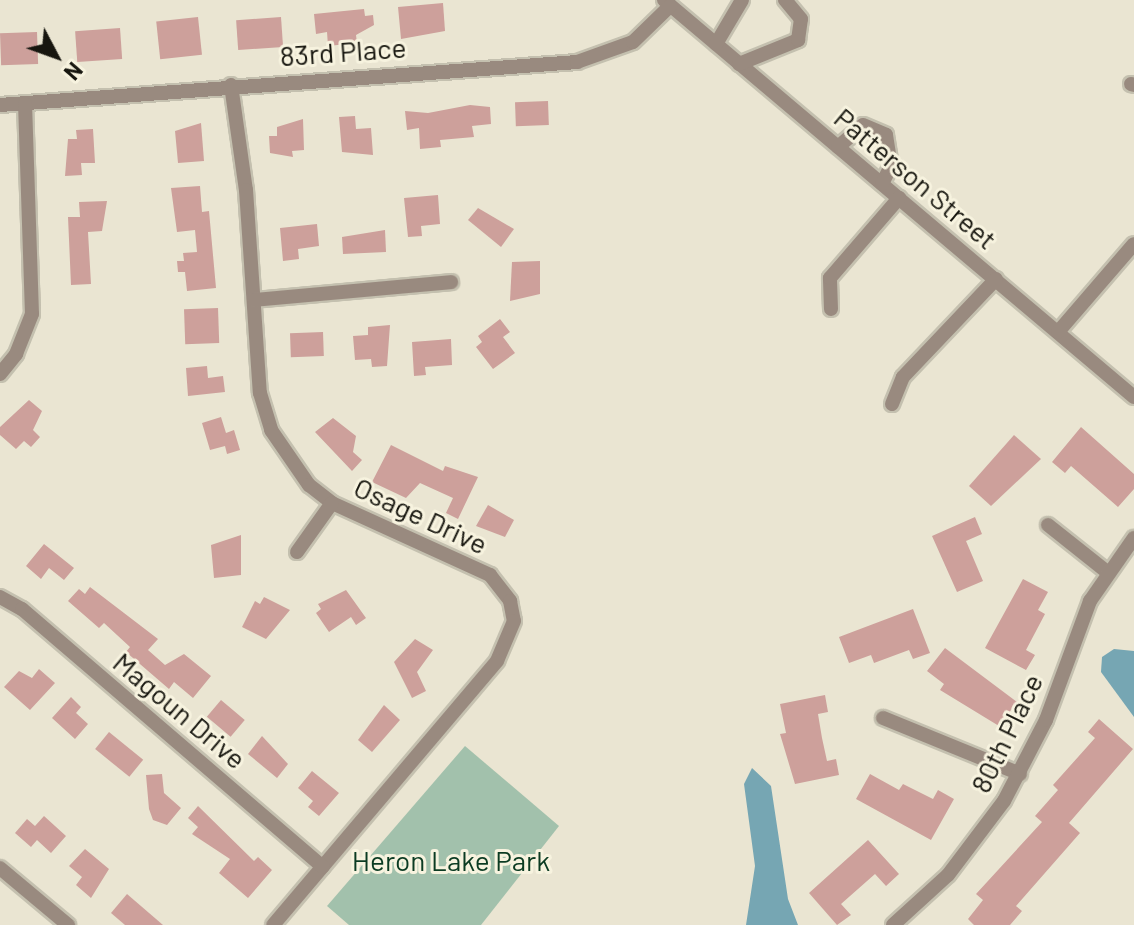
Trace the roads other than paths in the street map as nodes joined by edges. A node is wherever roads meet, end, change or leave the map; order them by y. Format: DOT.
graph roads {
  1 [pos="742,0"];
  2 [pos="785,0"];
  3 [pos="667,3"];
  4 [pos="716,44"];
  5 [pos="739,64"];
  6 [pos="231,85"];
  7 [pos="25,104"];
  8 [pos="0,105"];
  9 [pos="838,147"];
  10 [pos="882,184"];
  11 [pos="899,198"];
  12 [pos="1134,244"];
  13 [pos="996,279"];
  14 [pos="451,282"];
  15 [pos="254,300"];
  16 [pos="831,309"];
  17 [pos="1058,332"];
  18 [pos="0,374"];
  19 [pos="1134,397"];
  20 [pos="892,404"];
  21 [pos="332,503"];
  22 [pos="1048,525"];
  23 [pos="1133,540"];
  24 [pos="297,552"];
  25 [pos="1107,572"];
  26 [pos="0,597"];
  27 [pos="883,718"];
  28 [pos="1020,774"];
  29 [pos="323,867"];
  30 [pos="0,868"];
  31 [pos="68,925"];
  32 [pos="273,925"];
  33 [pos="893,925"];
  1 -- 4 [label="street"];
  2 -- 5 [label="street"];
  3 -- 4 [label="street, Patterson Street"];
  3 -- 6 [label="street, 83rd Place"];
  4 -- 5 [label="street, Patterson Street"];
  5 -- 9 [label="street, Patterson Street"];
  6 -- 7 [label="street, 83rd Place"];
  6 -- 15 [label="street, Osage Drive"];
  7 -- 8 [label="street, 83rd Place"];
  7 -- 18 [label="street"];
  9 -- 10 [label="street, Patterson Street"];
  9 -- 10 [label="street"];
  10 -- 11 [label="street, Patterson Street"];
  11 -- 13 [label="street, Patterson Street"];
  11 -- 16 [label="street"];
  12 -- 17 [label="street"];
  13 -- 17 [label="street, Patterson Street"];
  13 -- 20 [label="street"];
  14 -- 15 [label="street"];
  15 -- 21 [label="street, Osage Drive"];
  17 -- 19 [label="street, Patterson Street"];
  21 -- 24 [label="street"];
  21 -- 29 [label="street, Osage Drive"];
  22 -- 25 [label="street"];
  23 -- 25 [label="street, 80th Place"];
  25 -- 28 [label="street, 80th Place"];
  26 -- 29 [label="street, Magoun Drive"];
  27 -- 28 [label="street"];
  28 -- 33 [label="street, 80th Place"];
  29 -- 32 [label="street, Osage Drive"];
  30 -- 31 [label="street"];
}
